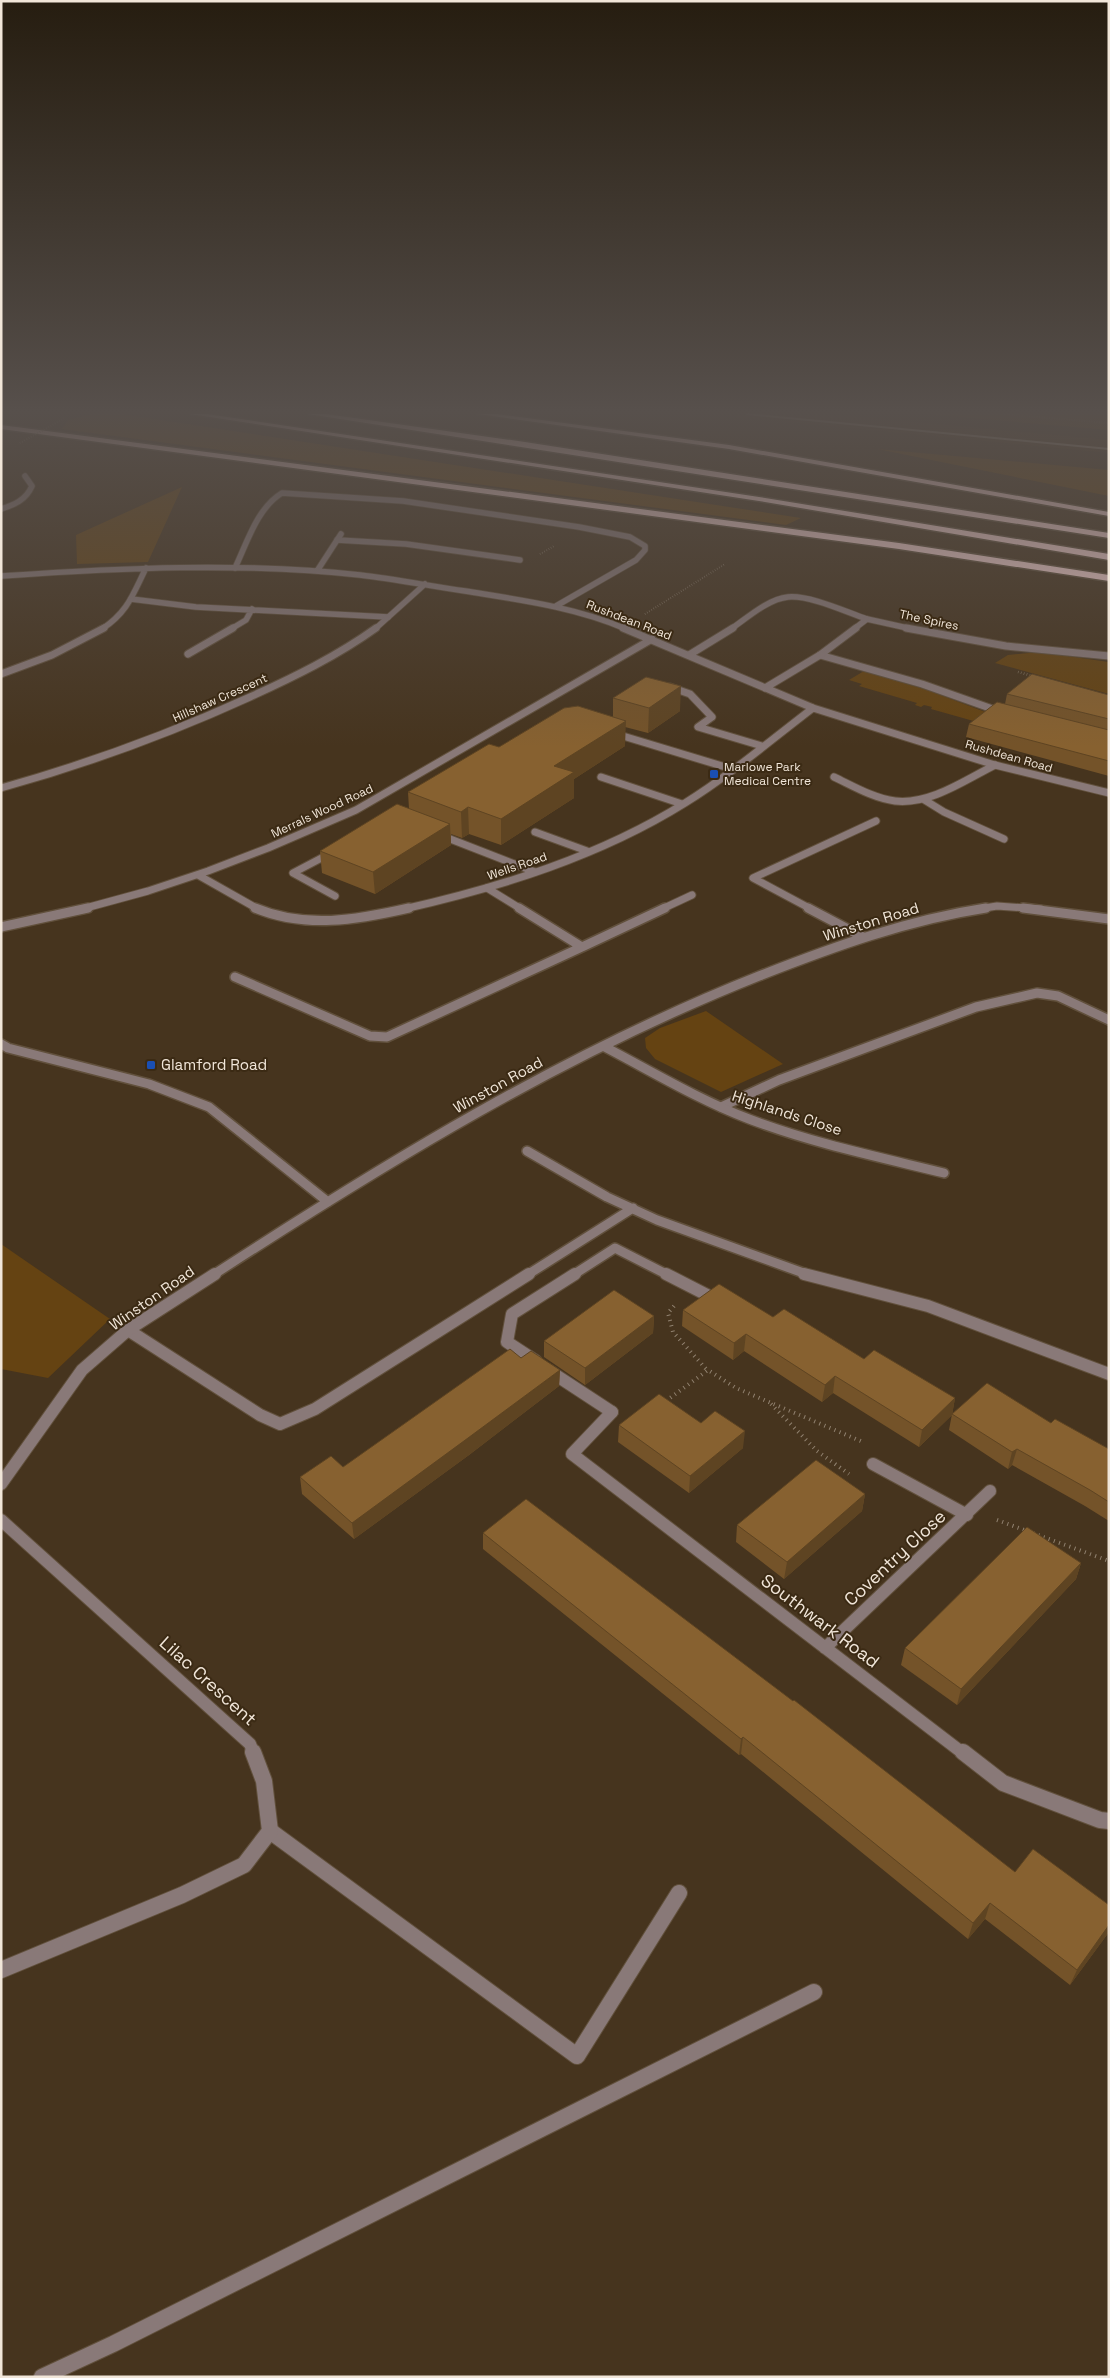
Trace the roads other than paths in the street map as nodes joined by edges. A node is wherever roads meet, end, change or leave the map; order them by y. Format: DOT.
graph roads {
  1 [pos="256,525"];
  2 [pos="565,525"];
  3 [pos="741,525"];
  4 [pos="915,525"];
  5 [pos="1039,525"];
  6 [pos="341,534"];
  7 [pos="1109,536"];
  8 [pos="337,540"];
  9 [pos="1109,557"];
  10 [pos="520,560"];
  11 [pos="146,568"];
  12 [pos="235,568"];
  13 [pos="317,571"];
  14 [pos="1,576"];
  15 [pos="1109,578"];
  16 [pos="425,584"];
  17 [pos="131,599"];
  18 [pos="556,606"];
  19 [pos="252,609"];
  20 [pos="388,618"];
  21 [pos="868,619"];
  22 [pos="652,639"];
  23 [pos="188,654"];
  24 [pos="689,655"];
  25 [pos="820,655"];
  26 [pos="1109,656"];
  27 [pos="1,674"];
  28 [pos="664,685"];
  29 [pos="765,688"];
  30 [pos="813,708"];
  31 [pos="1012,715"];
  32 [pos="602,730"];
  33 [pos="762,746"];
  34 [pos="994,765"];
  35 [pos="732,769"];
  36 [pos="601,776"];
  37 [pos="834,777"];
  38 [pos="1,788"];
  39 [pos="1109,793"];
  40 [pos="923,799"];
  41 [pos="682,804"];
  42 [pos="876,821"];
  43 [pos="536,832"];
  44 [pos="433,833"];
  45 [pos="1004,839"];
  46 [pos="336,850"];
  47 [pos="587,851"];
  48 [pos="535,872"];
  49 [pos="198,875"];
  50 [pos="487,888"];
  51 [pos="692,895"];
  52 [pos="335,896"];
  53 [pos="1109,919"];
  54 [pos="1,927"];
  55 [pos="863,937"];
  56 [pos="582,947"];
  57 [pos="235,977"];
  58 [pos="1109,1020"];
  59 [pos="1,1044"];
  60 [pos="603,1046"];
  61 [pos="721,1108"];
  62 [pos="527,1151"];
  63 [pos="944,1173"];
  64 [pos="328,1202"];
  65 [pos="633,1208"];
  66 [pos="711,1297"];
  67 [pos="128,1330"];
  68 [pos="1109,1374"];
  69 [pos="873,1464"];
  70 [pos="1,1484"];
  71 [pos="990,1492"];
  72 [pos="967,1515"];
  73 [pos="1,1520"];
  74 [pos="825,1648"];
  75 [pos="1109,1822"];
  76 [pos="270,1831"];
  77 [pos="679,1893"];
  78 [pos="1,1970"];
  79 [pos="814,1992"];
  80 [pos="42,2377"];
  1 -- 12 [label="street"];
  2 -- 18 [label="street"];
  3 -- 15 [label="highway"];
  4 -- 9 [label="highway"];
  5 -- 7 [label="highway"];
  6 -- 8 [label="street"];
  8 -- 10 [label="street"];
  8 -- 13 [label="street"];
  11 -- 12 [label="street, Rushdean Road"];
  11 -- 14 [label="street, Rushdean Road"];
  11 -- 17 [label="street"];
  12 -- 13 [label="street, Rushdean Road"];
  13 -- 16 [label="street, Rushdean Road"];
  16 -- 18 [label="street, Rushdean Road"];
  16 -- 20 [label="street, Hillshaw Crescent"];
  17 -- 19 [label="street"];
  17 -- 27 [label="street"];
  18 -- 22 [label="street, Rushdean Road"];
  19 -- 20 [label="street"];
  19 -- 23 [label="street"];
  20 -- 38 [label="street, Hillshaw Crescent"];
  21 -- 24 [label="street, The Spires"];
  21 -- 25 [label="street"];
  21 -- 26 [label="street, The Spires"];
  22 -- 24 [label="street, Rushdean Road"];
  22 -- 49 [label="street, Merrals Wood Road"];
  24 -- 29 [label="street, Rushdean Road"];
  25 -- 29 [label="street"];
  25 -- 31 [label="street"];
  28 -- 33 [label="street"];
  29 -- 30 [label="street, Rushdean Road"];
  30 -- 33 [label="street, Wells Road"];
  30 -- 34 [label="street, Rushdean Road"];
  32 -- 35 [label="street"];
  33 -- 35 [label="street, Wells Road"];
  34 -- 39 [label="street, Rushdean Road"];
  34 -- 40 [label="street"];
  35 -- 41 [label="street, Wells Road"];
  36 -- 41 [label="street"];
  37 -- 40 [label="street"];
  40 -- 45 [label="street"];
  41 -- 47 [label="street, Wells Road"];
  42 -- 55 [label="street"];
  43 -- 47 [label="street"];
  44 -- 48 [label="street"];
  46 -- 52 [label="street"];
  47 -- 48 [label="street, Wells Road"];
  48 -- 50 [label="street, Wells Road"];
  49 -- 50 [label="street, Wells Road"];
  49 -- 54 [label="street, Merrals Wood Road"];
  50 -- 56 [label="street"];
  51 -- 56 [label="street"];
  53 -- 55 [label="street, Winston Road"];
  55 -- 60 [label="street, Winston Road"];
  56 -- 57 [label="street"];
  58 -- 61 [label="street"];
  59 -- 64 [label="street"];
  60 -- 61 [label="street, Highlands Close"];
  60 -- 64 [label="street, Winston Road"];
  61 -- 63 [label="street, Highlands Close"];
  62 -- 65 [label="street"];
  64 -- 67 [label="street, Winston Road"];
  65 -- 67 [label="street"];
  65 -- 68 [label="street"];
  66 -- 74 [label="street, Southwark Road"];
  67 -- 70 [label="street, Winston Road"];
  69 -- 72 [label="street, Coventry Close"];
  71 -- 72 [label="street, Coventry Close"];
  72 -- 74 [label="street, Coventry Close"];
  73 -- 76 [label="street, Lilac Crescent"];
  74 -- 75 [label="street, Southwark Road"];
  76 -- 77 [label="street"];
  76 -- 78 [label="street"];
  79 -- 80 [label="street"];
}
